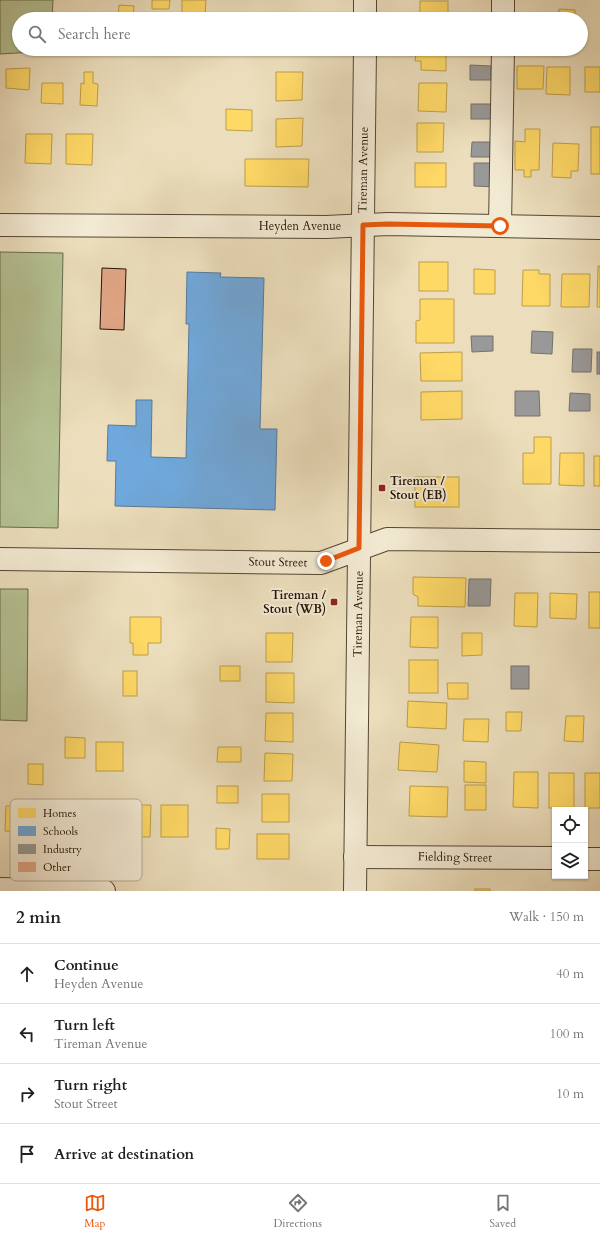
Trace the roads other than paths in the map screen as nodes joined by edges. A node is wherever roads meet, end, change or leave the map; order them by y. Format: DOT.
graph roads {
  1 [pos="365,0"];
  2 [pos="503,0"];
  3 [pos="365,12"];
  4 [pos="503,12"];
  5 [pos="365,56"];
  6 [pos="503,56"];
  7 [pos="0,225"];
  8 [pos="363,225"];
  9 [pos="500,226"];
  10 [pos="600,228"];
  11 [pos="600,541"];
  12 [pos="359,548"];
  13 [pos="0,558"];
  14 [pos="355,857"];
  15 [pos="552,858"];
  16 [pos="588,859"];
  17 [pos="600,859"];
  18 [pos="0,889"];
  19 [pos="104,891"];
  20 [pos="355,891"];
  1 -- 3 [label="street"];
  2 -- 4 [label="street"];
  5 -- 8 [label="street, Tireman Avenue"];
  6 -- 9 [label="street"];
  7 -- 8 [label="street, Heyden Avenue"];
  8 -- 9 [label="street, Heyden Avenue"];
  8 -- 12 [label="street, Tireman Avenue"];
  9 -- 10 [label="street, Heyden Avenue"];
  11 -- 12 [label="street, Stout Street"];
  12 -- 13 [label="street, Stout Street"];
  12 -- 14 [label="street, Tireman Avenue"];
  14 -- 15 [label="street, Fielding Street"];
  14 -- 20 [label="street, Tireman Avenue"];
  16 -- 17 [label="street"];
  18 -- 19 [label="street"];
}
